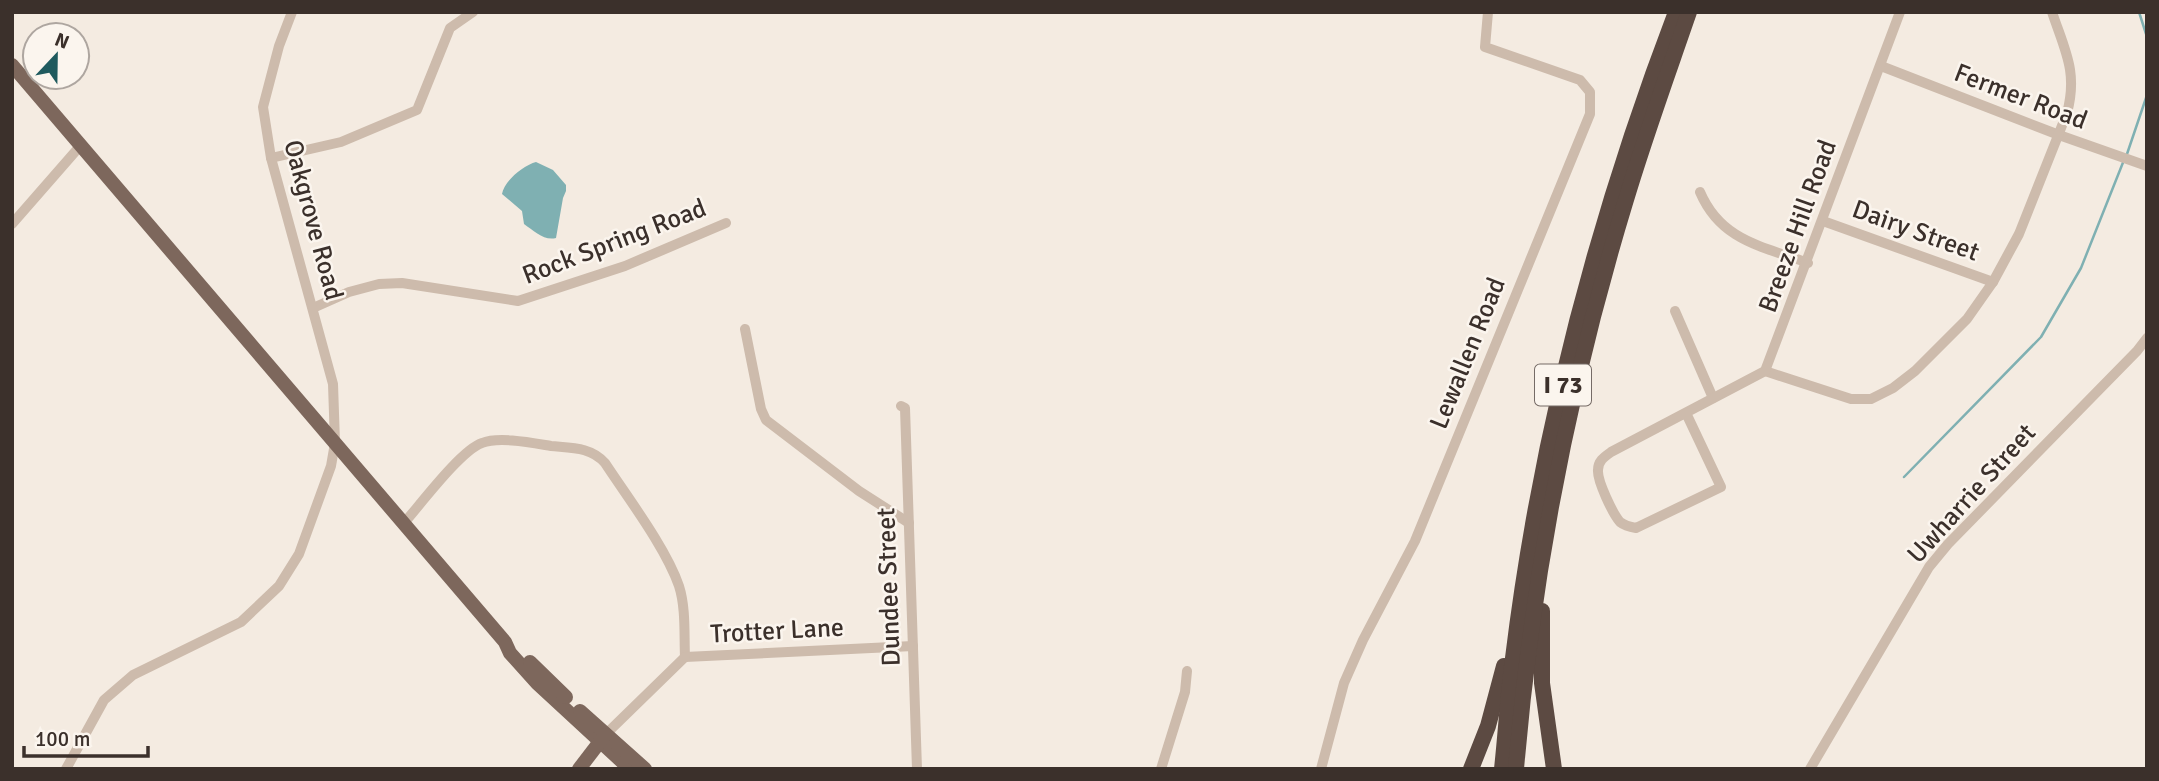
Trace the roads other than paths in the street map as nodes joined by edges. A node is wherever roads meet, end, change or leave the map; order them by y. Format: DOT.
graph roads {
  1 [pos="292,12"];
  2 [pos="473,12"];
  3 [pos="1488,12"];
  4 [pos="1676,12"];
  5 [pos="1689,12"];
  6 [pos="1900,12"];
  7 [pos="2052,12"];
  8 [pos="12,65"];
  9 [pos="1881,66"];
  10 [pos="2059,135"];
  11 [pos="81,145"];
  12 [pos="271,158"];
  13 [pos="2147,166"];
  14 [pos="1700,192"];
  15 [pos="1823,221"];
  16 [pos="726,223"];
  17 [pos="12,224"];
  18 [pos="1808,263"];
  19 [pos="1993,282"];
  20 [pos="313,308"];
  21 [pos="1675,311"];
  22 [pos="745,329"];
  23 [pos="2147,338"];
  24 [pos="2142,352"];
  25 [pos="1765,371"];
  26 [pos="1713,398"];
  27 [pos="901,406"];
  28 [pos="1686,413"];
  29 [pos="335,443"];
  30 [pos="404,523"];
  31 [pos="909,523"];
  32 [pos="1543,553"];
  33 [pos="1525,578"];
  34 [pos="913,646"];
  35 [pos="685,657"];
  36 [pos="1187,671"];
  37 [pos="602,738"];
  38 [pos="66,769"];
  39 [pos="579,769"];
  40 [pos="630,769"];
  41 [pos="645,769"];
  42 [pos="917,769"];
  43 [pos="1161,769"];
  44 [pos="1321,769"];
  45 [pos="1471,769"];
  46 [pos="1502,769"];
  47 [pos="1516,769"];
  48 [pos="1554,769"];
  49 [pos="1811,769"];
  1 -- 12 [label="street, Oakgrove Road"];
  2 -- 12 [label="street"];
  3 -- 44 [label="street, Lewallen Road"];
  4 -- 33 [label="highway, I 73"];
  5 -- 32 [label="highway, I 73"];
  6 -- 9 [label="street, Breeze Hill Road"];
  7 -- 10 [label="street"];
  8 -- 11 [label="main road"];
  9 -- 10 [label="street, Fermer Road"];
  9 -- 15 [label="street, Breeze Hill Road"];
  10 -- 13 [label="street, Fermer Road"];
  10 -- 19 [label="street"];
  11 -- 17 [label="street"];
  11 -- 29 [label="main road"];
  12 -- 20 [label="street, Oakgrove Road"];
  14 -- 18 [label="street"];
  15 -- 18 [label="street, Breeze Hill Road"];
  15 -- 19 [label="street, Dairy Street"];
  16 -- 20 [label="street, Rock Spring Road"];
  18 -- 25 [label="street, Breeze Hill Road"];
  19 -- 25 [label="street"];
  20 -- 29 [label="street, Oakgrove Road"];
  21 -- 26 [label="street"];
  22 -- 31 [label="street"];
  23 -- 24 [label="street, Uwharrie Street"];
  24 -- 49 [label="street, Uwharrie Street"];
  25 -- 26 [label="street"];
  26 -- 28 [label="street"];
  27 -- 31 [label="street, Dundee Street"];
  28 -- 28 [label="street"];
  29 -- 30 [label="main road"];
  29 -- 38 [label="street, Oakgrove Road"];
  30 -- 35 [label="street"];
  30 -- 37 [label="main road"];
  31 -- 34 [label="street, Dundee Street"];
  32 -- 47 [label="highway, I 73"];
  32 -- 48 [label="highway"];
  33 -- 45 [label="highway"];
  33 -- 46 [label="highway, I 73"];
  34 -- 35 [label="street, Trotter Lane"];
  34 -- 42 [label="street, Dundee Street"];
  35 -- 37 [label="street"];
  36 -- 43 [label="street"];
  37 -- 39 [label="main road"];
  37 -- 40 [label="main road"];
  37 -- 41 [label="main road"];
}
